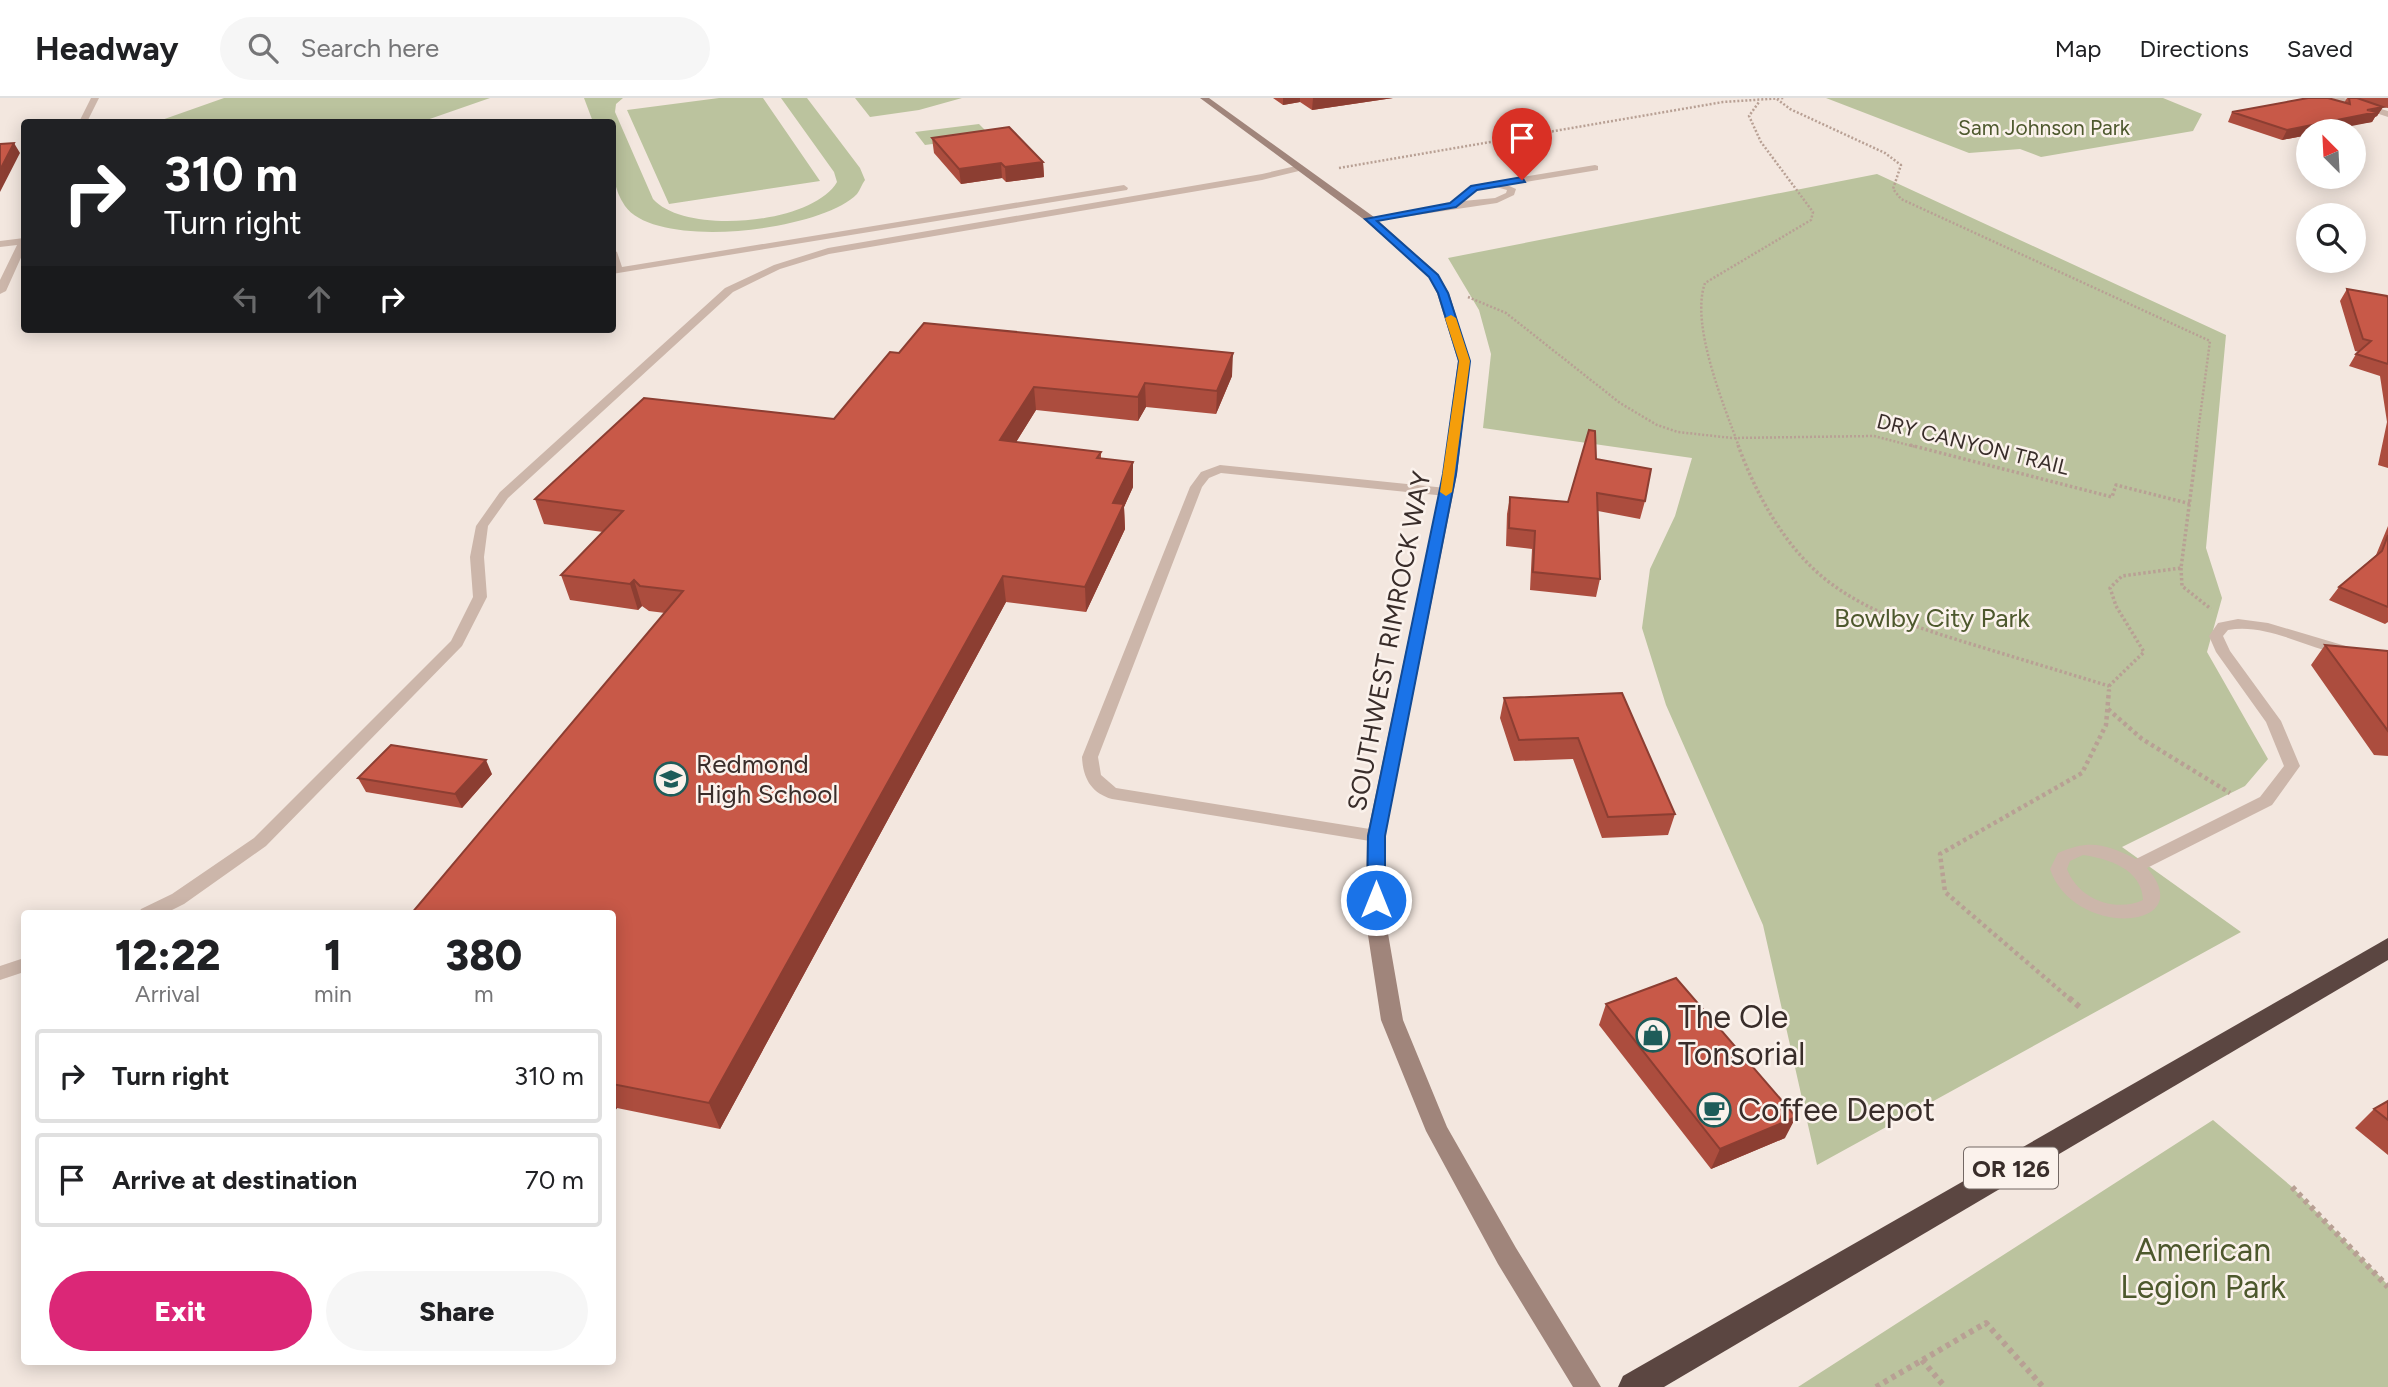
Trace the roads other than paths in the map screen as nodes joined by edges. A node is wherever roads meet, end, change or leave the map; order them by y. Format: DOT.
graph roads {
  1 [pos="95,98"];
  2 [pos="1204,98"];
  3 [pos="2335,98"];
  4 [pos="2388,114"];
  5 [pos="84,119"];
  6 [pos="1595,168"];
  7 [pos="1303,171"];
  8 [pos="1497,184"];
  9 [pos="1125,194"];
  10 [pos="1453,205"];
  11 [pos="1370,219"];
  12 [pos="21,241"];
  13 [pos="0,244"];
  14 [pos="21,247"];
  15 [pos="616,270"];
  16 [pos="0,291"];
  17 [pos="1446,492"];
  18 [pos="2363,653"];
  19 [pos="1376,836"];
  20 [pos="2135,867"];
  21 [pos="155,910"];
  22 [pos="2388,948"];
  23 [pos="21,966"];
  24 [pos="0,972"];
  25 [pos="1588,1387"];
  26 [pos="1634,1387"];
  1 -- 5 [label="street"];
  2 -- 7 [label="main road, SOUTHWEST RIMROCK WAY"];
  3 -- 4 [label="street"];
  6 -- 8 [label="lane"];
  7 -- 9 [label="lane"];
  7 -- 11 [label="main road, SOUTHWEST RIMROCK WAY"];
  8 -- 10 [label="lane"];
  8 -- 10 [label="lane"];
  9 -- 15 [label="lane"];
  9 -- 21 [label="lane"];
  10 -- 11 [label="lane"];
  11 -- 17 [label="main road, SOUTHWEST RIMROCK WAY"];
  12 -- 13 [label="street"];
  14 -- 16 [label="street"];
  17 -- 19 [label="main road, SOUTHWEST RIMROCK WAY"];
  17 -- 19 [label="lane"];
  18 -- 20 [label="lane"];
  19 -- 25 [label="main road, SOUTHWEST RIMROCK WAY"];
  20 -- 20 [label="lane"];
  22 -- 26 [label="highway, OR 126"];
  23 -- 24 [label="lane"];
}
